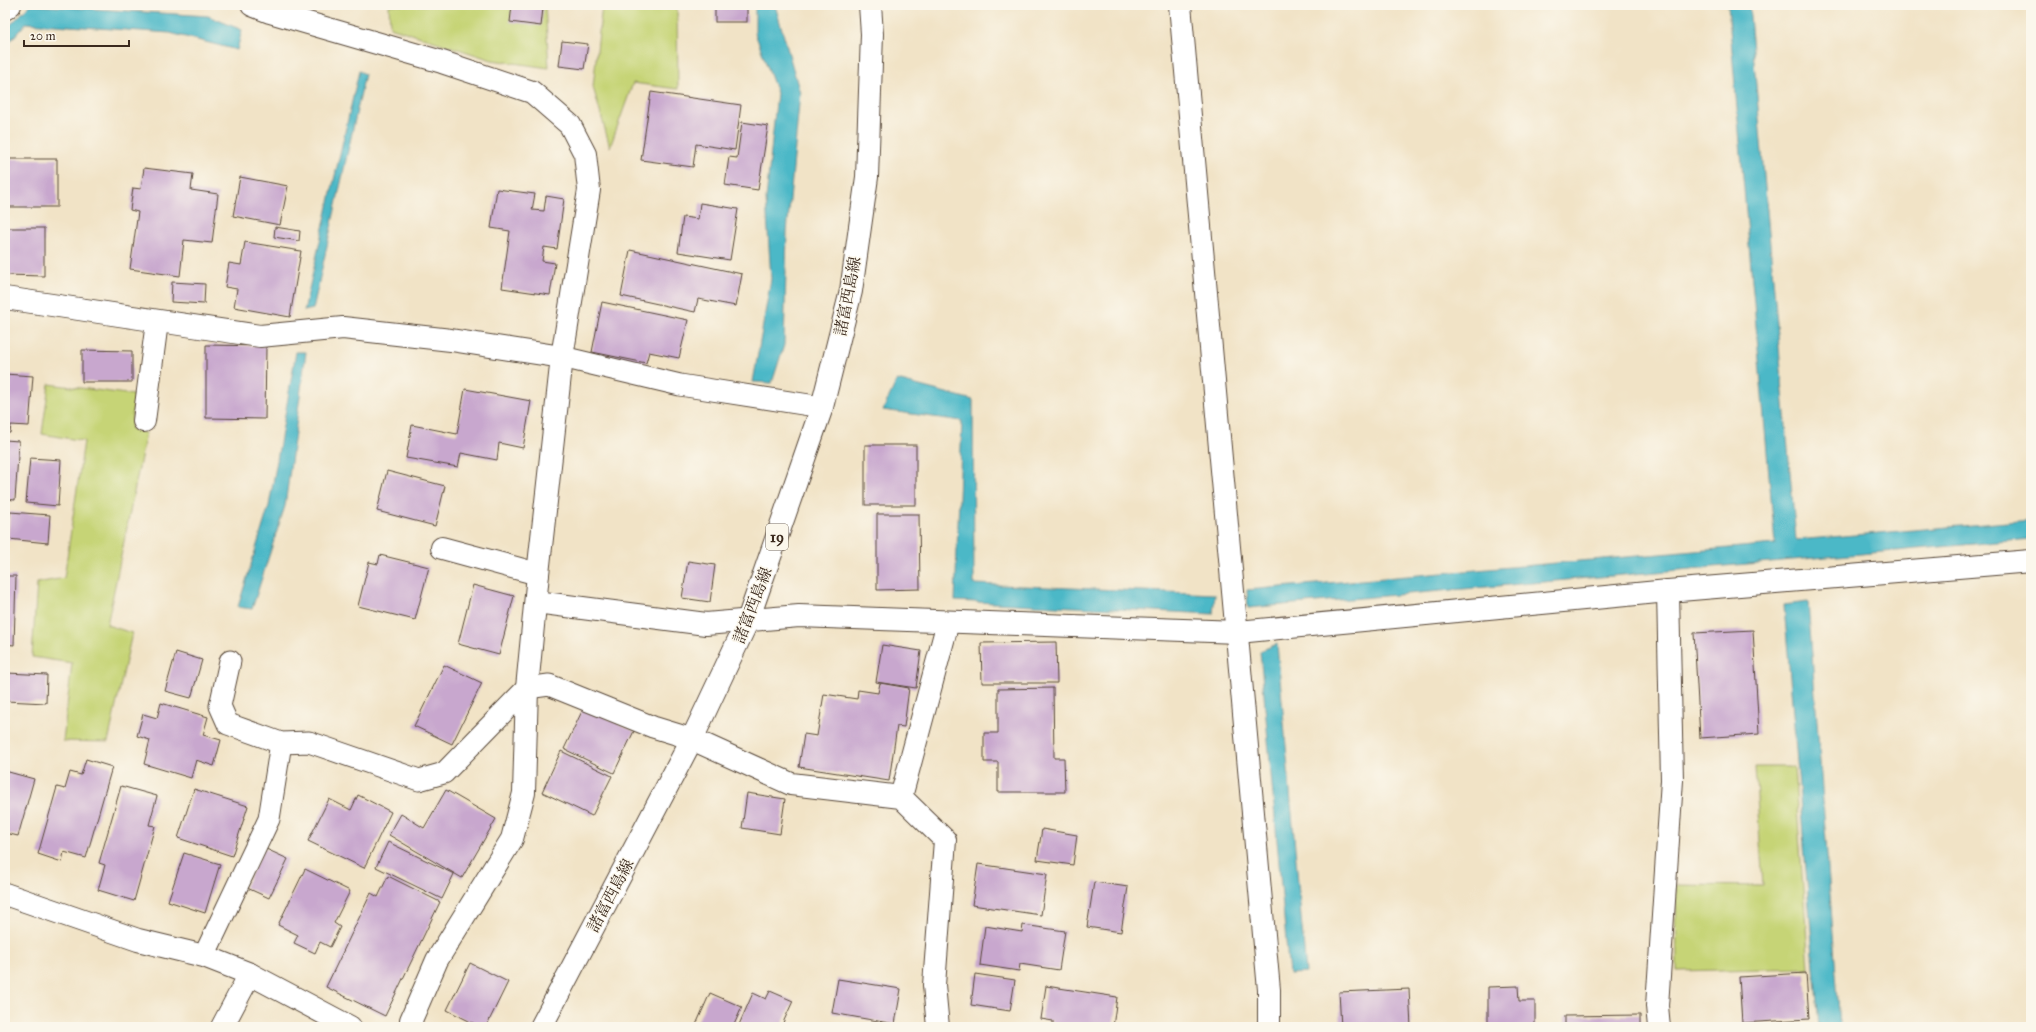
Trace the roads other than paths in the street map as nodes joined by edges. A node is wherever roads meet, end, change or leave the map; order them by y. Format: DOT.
graph roads {
  1 [pos="10,5"];
  2 [pos="252,5"];
  3 [pos="870,5"];
  4 [pos="1180,5"];
  5 [pos="5,10"];
  6 [pos="5,298"];
  7 [pos="157,322"];
  8 [pos="562,357"];
  9 [pos="822,407"];
  10 [pos="144,421"];
  11 [pos="442,548"];
  12 [pos="2031,561"];
  13 [pos="538,574"];
  14 [pos="1668,591"];
  15 [pos="536,602"];
  16 [pos="748,620"];
  17 [pos="948,622"];
  18 [pos="1238,632"];
  19 [pos="230,661"];
  20 [pos="527,688"];
  21 [pos="692,739"];
  22 [pos="281,742"];
  23 [pos="901,796"];
  24 [pos="5,894"];
  25 [pos="204,956"];
  26 [pos="250,974"];
  27 [pos="222,1027"];
  28 [pos="350,1027"];
  29 [pos="412,1027"];
  30 [pos="541,1027"];
  31 [pos="938,1027"];
  32 [pos="1269,1027"];
  33 [pos="1659,1027"];
  1 -- 5 [label="street"];
  2 -- 8 [label="street"];
  3 -- 9 [label="street, 諸富西島線 / 19"];
  4 -- 18 [label="street"];
  6 -- 7 [label="street"];
  7 -- 8 [label="street"];
  7 -- 10 [label="street"];
  8 -- 9 [label="lane"];
  8 -- 13 [label="street"];
  9 -- 16 [label="street, 諸富西島線 / 19"];
  11 -- 13 [label="street"];
  12 -- 14 [label="street"];
  13 -- 15 [label="street"];
  14 -- 18 [label="street"];
  14 -- 33 [label="street"];
  15 -- 16 [label="street"];
  15 -- 20 [label="street"];
  16 -- 17 [label="street"];
  16 -- 21 [label="street, 諸富西島線 / 19"];
  17 -- 18 [label="street"];
  17 -- 23 [label="street"];
  18 -- 32 [label="street"];
  19 -- 22 [label="lane"];
  20 -- 21 [label="lane"];
  20 -- 22 [label="lane"];
  20 -- 29 [label="street"];
  21 -- 23 [label="street"];
  21 -- 30 [label="street, 諸富西島線 / 19"];
  22 -- 25 [label="lane"];
  23 -- 31 [label="street"];
  24 -- 25 [label="street"];
  25 -- 26 [label="street"];
  26 -- 27 [label="street"];
  26 -- 28 [label="street"];
}
